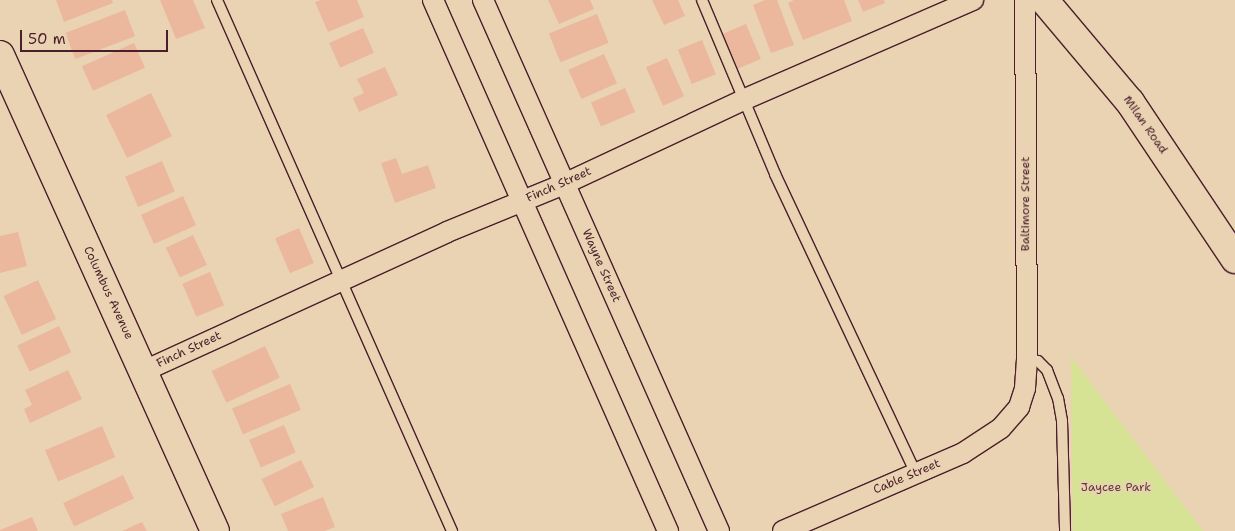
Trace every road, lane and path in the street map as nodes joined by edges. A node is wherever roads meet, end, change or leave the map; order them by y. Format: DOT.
graph roads {
  1 [pos="216,0"];
  2 [pos="433,0"];
  3 [pos="483,0"];
  4 [pos="702,0"];
  5 [pos="973,0"];
  6 [pos="1025,0"];
  7 [pos="1044,0"];
  8 [pos="0,55"];
  9 [pos="743,100"];
  10 [pos="564,184"];
  11 [pos="522,202"];
  12 [pos="1235,259"];
  13 [pos="339,282"];
  14 [pos="1027,359"];
  15 [pos="144,371"];
  16 [pos="1020,407"];
  17 [pos="916,473"];
  18 [pos="216,531"];
  19 [pos="452,531"];
  20 [pos="668,531"];
  21 [pos="719,531"];
  22 [pos="783,531"];
  23 [pos="1065,531"];
  1 -- 13 [label="lane"];
  2 -- 11 [label="street"];
  3 -- 10 [label="street, Wayne Street"];
  4 -- 9 [label="lane"];
  5 -- 9 [label="street, Finch Street"];
  6 -- 14 [label="street, Baltimore Street"];
  7 -- 12 [label="main road, Milan Road"];
  8 -- 15 [label="main road, Columbus Avenue"];
  9 -- 10 [label="street, Finch Street"];
  9 -- 17 [label="lane"];
  10 -- 11 [label="street, Finch Street"];
  10 -- 21 [label="street, Wayne Street"];
  11 -- 13 [label="street, Finch Street"];
  11 -- 20 [label="street"];
  13 -- 15 [label="street, Finch Street"];
  13 -- 19 [label="lane"];
  14 -- 16 [label="street, Baltimore Street"];
  14 -- 23 [label="lane"];
  15 -- 18 [label="main road, Columbus Avenue"];
  16 -- 17 [label="street, Cable Street"];
  17 -- 22 [label="street, Cable Street"];
}
